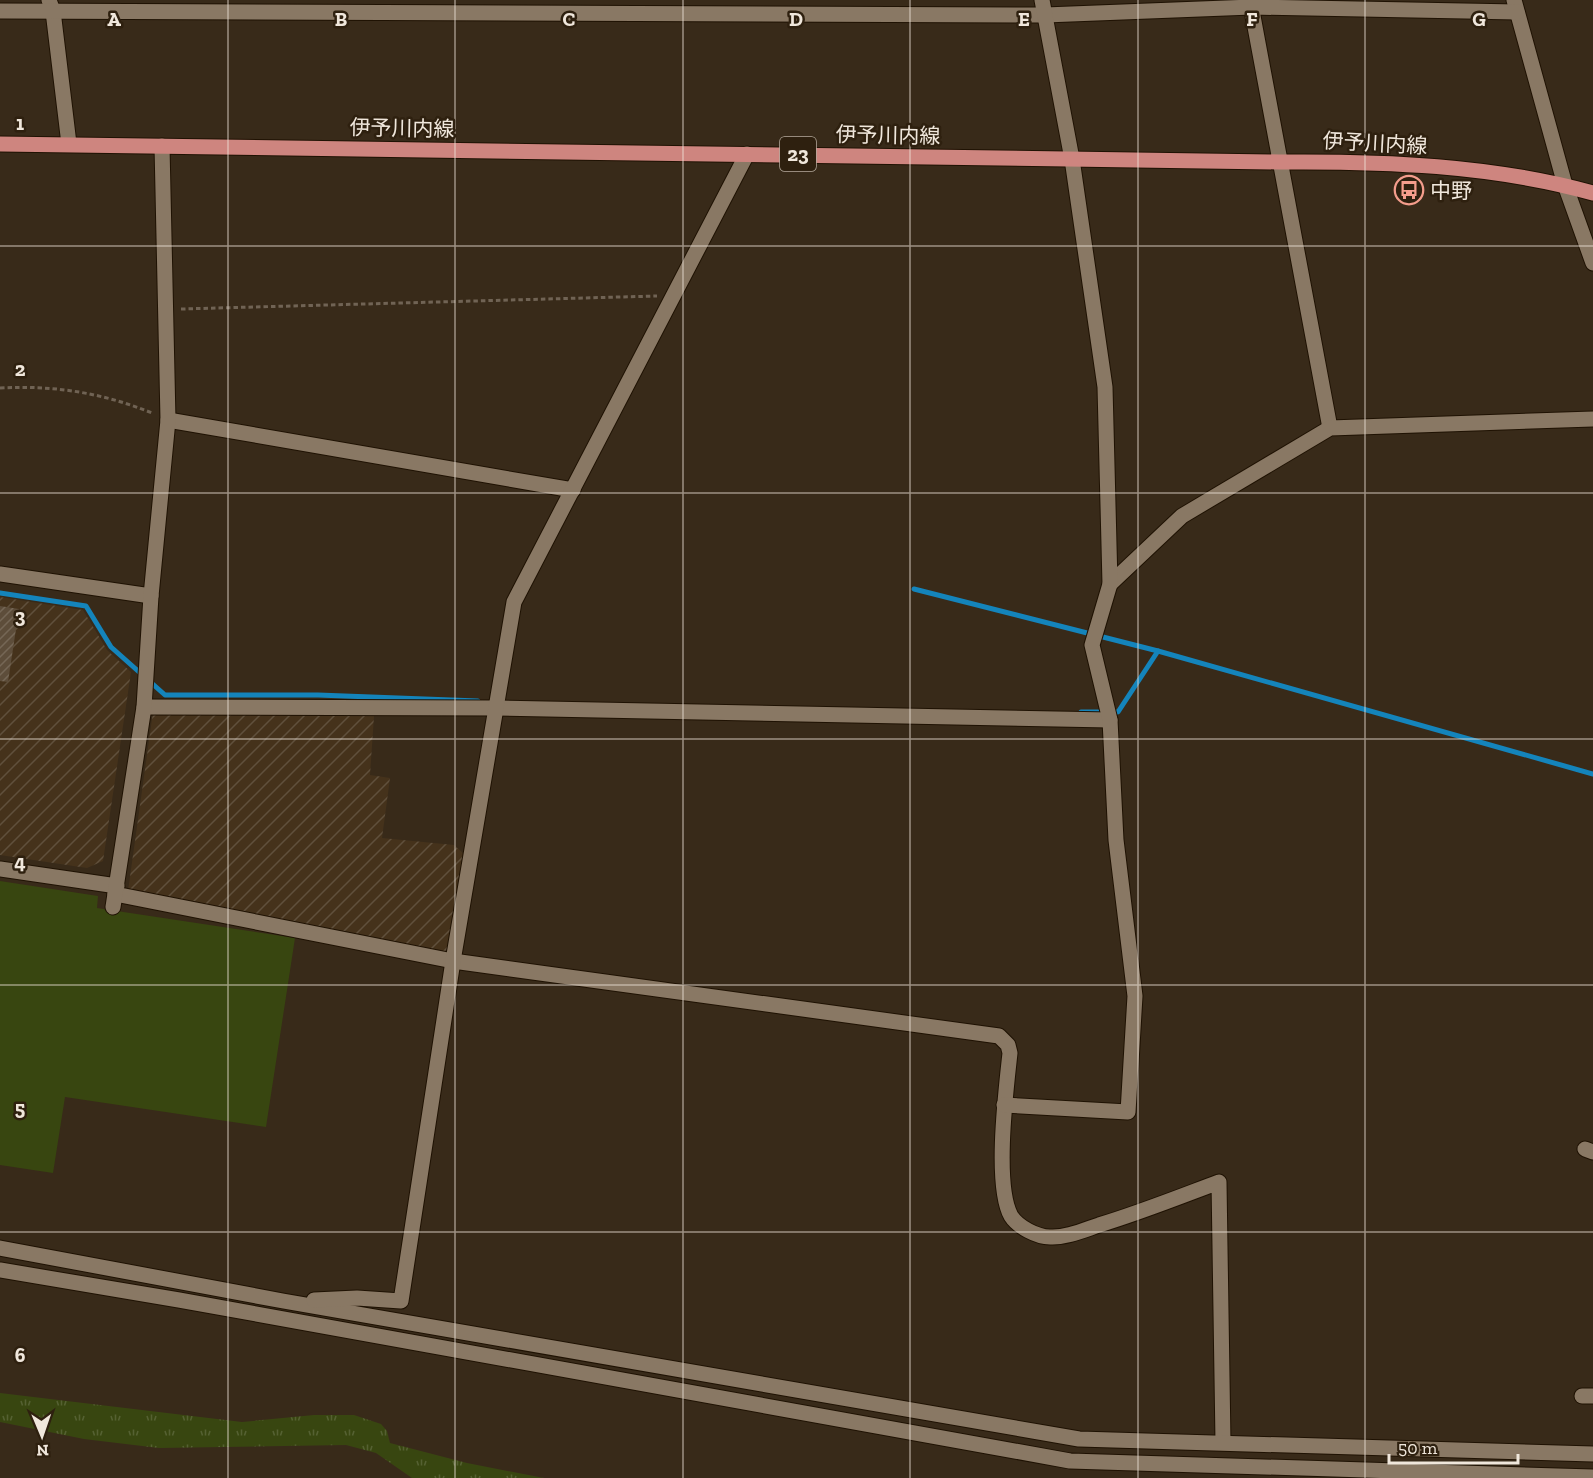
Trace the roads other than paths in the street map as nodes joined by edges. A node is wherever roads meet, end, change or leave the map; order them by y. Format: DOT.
graph roads {
  1 [pos="1251,4"];
  2 [pos="51,5"];
  3 [pos="1516,6"];
  4 [pos="1044,8"];
  5 [pos="0,11"];
  6 [pos="0,144"];
  7 [pos="69,144"];
  8 [pos="162,146"];
  9 [pos="747,154"];
  10 [pos="1072,159"];
  11 [pos="1279,162"];
  12 [pos="1565,185"];
  13 [pos="1593,193"];
  14 [pos="1593,263"];
  15 [pos="1593,419"];
  16 [pos="168,420"];
  17 [pos="1330,428"];
  18 [pos="573,490"];
  19 [pos="0,574"];
  20 [pos="1110,584"];
  21 [pos="151,596"];
  22 [pos="144,706"];
  23 [pos="497,708"];
  24 [pos="1110,720"];
  25 [pos="0,869"];
  26 [pos="115,896"];
  27 [pos="453,961"];
  28 [pos="1004,1105"];
  29 [pos="0,1248"];
  30 [pos="0,1270"];
  31 [pos="179,1300"];
  32 [pos="283,1301"];
  33 [pos="1223,1442"];
  34 [pos="1593,1454"];
  35 [pos="1593,1477"];
  1 -- 3 [label="street"];
  1 -- 4 [label="street"];
  1 -- 11 [label="street"];
  2 -- 4 [label="street"];
  2 -- 5 [label="street"];
  2 -- 7 [label="street"];
  3 -- 12 [label="street"];
  4 -- 10 [label="street"];
  6 -- 7 [label="main road, 伊予川内線 / 23"];
  7 -- 8 [label="main road, 伊予川内線 / 23"];
  8 -- 9 [label="main road, 伊予川内線 / 23"];
  8 -- 16 [label="street"];
  9 -- 10 [label="main road, 伊予川内線 / 23"];
  9 -- 18 [label="street"];
  10 -- 11 [label="main road, 伊予川内線 / 23"];
  10 -- 20 [label="street"];
  11 -- 12 [label="main road, 伊予川内線 / 23"];
  11 -- 17 [label="street"];
  12 -- 13 [label="main road, 伊予川内線 / 23"];
  12 -- 14 [label="street"];
  15 -- 17 [label="street"];
  16 -- 18 [label="street"];
  16 -- 21 [label="street"];
  17 -- 20 [label="street"];
  18 -- 23 [label="street"];
  19 -- 21 [label="street"];
  20 -- 24 [label="street"];
  21 -- 22 [label="street"];
  22 -- 23 [label="street"];
  22 -- 26 [label="street"];
  23 -- 24 [label="street"];
  23 -- 27 [label="street"];
  24 -- 28 [label="street"];
  25 -- 26 [label="street"];
  26 -- 27 [label="street"];
  27 -- 28 [label="street"];
  27 -- 32 [label="street"];
  28 -- 33 [label="street"];
  29 -- 32 [label="street"];
  30 -- 31 [label="street"];
  31 -- 32 [label="street"];
  31 -- 35 [label="street"];
  32 -- 33 [label="street"];
  33 -- 34 [label="street"];
}
